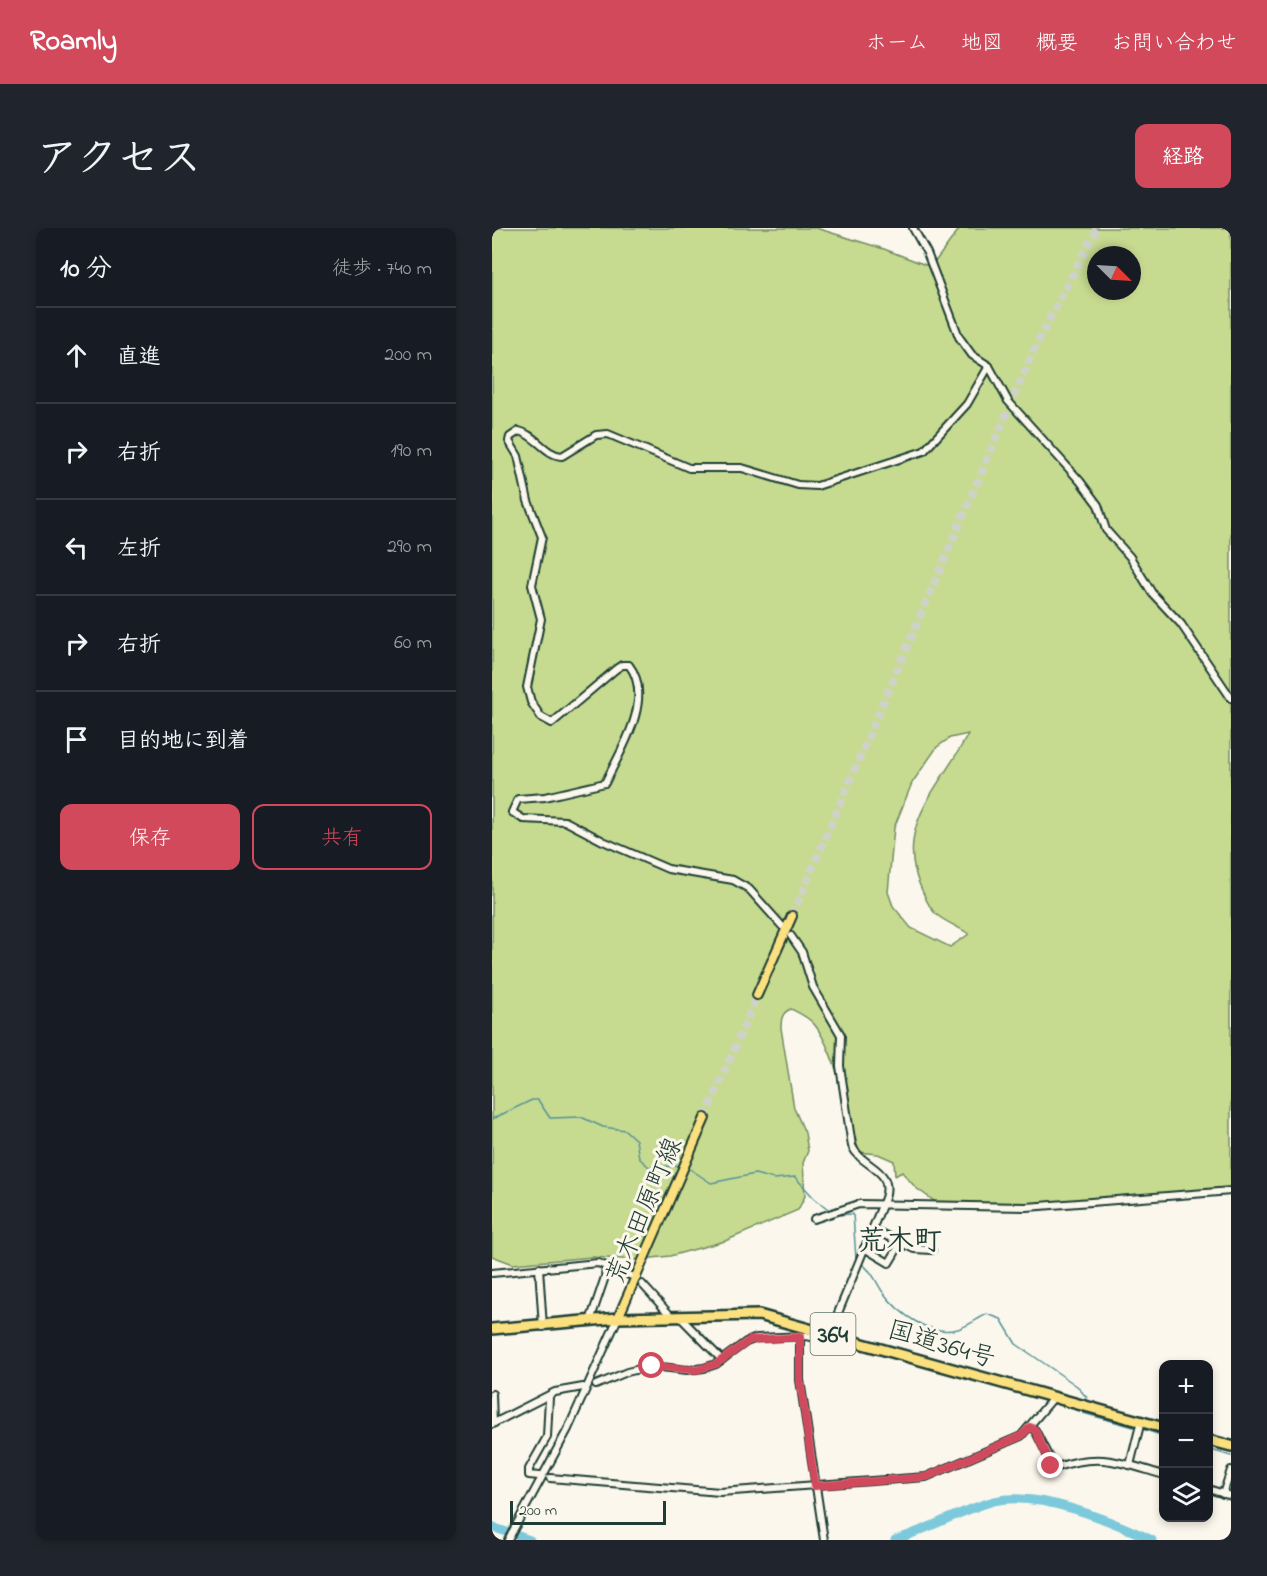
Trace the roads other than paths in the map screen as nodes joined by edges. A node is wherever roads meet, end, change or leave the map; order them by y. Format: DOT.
graph roads {
  1 [pos="913,228"];
  2 [pos="989,366"];
  3 [pos="1231,698"];
  4 [pos="792,916"];
  5 [pos="782,926"];
  6 [pos="791,936"];
  7 [pos="757,995"];
  8 [pos="705,1118"];
  9 [pos="1231,1191"];
  10 [pos="882,1203"];
  11 [pos="814,1219"];
  12 [pos="872,1229"];
  13 [pos="901,1243"];
  14 [pos="864,1248"];
  15 [pos="932,1250"];
  16 [pos="606,1266"];
  17 [pos="539,1268"];
  18 [pos="492,1273"];
  19 [pos="639,1281"];
  20 [pos="675,1316"];
  21 [pos="618,1318"];
  22 [pos="590,1321"];
  23 [pos="543,1327"];
  24 [pos="492,1329"];
  25 [pos="830,1333"];
  26 [pos="800,1337"];
  27 [pos="722,1360"];
  28 [pos="596,1385"];
  29 [pos="583,1387"];
  30 [pos="492,1394"];
  31 [pos="549,1396"];
  32 [pos="1054,1397"];
  33 [pos="1141,1421"];
  34 [pos="493,1424"];
  35 [pos="1159,1426"];
  36 [pos="1030,1427"];
  37 [pos="1213,1441"];
  38 [pos="1231,1446"];
  39 [pos="1130,1465"];
  40 [pos="1231,1470"];
  41 [pos="1159,1474"];
  42 [pos="539,1476"];
  43 [pos="550,1478"];
  44 [pos="815,1486"];
  45 [pos="1213,1490"];
  46 [pos="1223,1494"];
  47 [pos="1231,1496"];
  48 [pos="508,1540"];
  49 [pos="824,1540"];
  1 -- 2 [label="street"];
  2 -- 3 [label="street"];
  2 -- 5 [label="street"];
  4 -- 7 [label="main road"];
  6 -- 10 [label="street"];
  8 -- 19 [label="main road, 荒木田原町線"];
  9 -- 10 [label="street"];
  10 -- 11 [label="street"];
  10 -- 12 [label="street"];
  12 -- 13 [label="street"];
  12 -- 14 [label="street"];
  13 -- 14 [label="street"];
  13 -- 15 [label="street"];
  14 -- 25 [label="street"];
  16 -- 17 [label="street"];
  16 -- 19 [label="street"];
  16 -- 22 [label="street"];
  17 -- 18 [label="street"];
  17 -- 23 [label="street"];
  19 -- 20 [label="street"];
  19 -- 21 [label="main road, 荒木田原町線"];
  20 -- 21 [label="highway, 国道364号 / 364"];
  20 -- 25 [label="highway, 国道364号 / 364"];
  20 -- 27 [label="street"];
  21 -- 22 [label="highway, 国道364号 / 364"];
  21 -- 48 [label="street"];
  22 -- 23 [label="highway, 国道364号 / 364"];
  23 -- 24 [label="highway, 国道364号 / 364"];
  25 -- 26 [label="street"];
  25 -- 32 [label="highway, 国道364号 / 364"];
  26 -- 27 [label="street"];
  26 -- 44 [label="street"];
  27 -- 28 [label="street"];
  29 -- 31 [label="street"];
  30 -- 34 [label="street"];
  31 -- 34 [label="street"];
  31 -- 42 [label="street"];
  32 -- 33 [label="highway, 国道364号 / 364"];
  32 -- 36 [label="street"];
  33 -- 35 [label="highway, 国道364号 / 364"];
  33 -- 39 [label="street"];
  36 -- 39 [label="street"];
  36 -- 44 [label="street"];
  37 -- 38 [label="highway"];
  39 -- 41 [label="street"];
  40 -- 46 [label="street"];
  43 -- 44 [label="street"];
  44 -- 49 [label="street"];
  45 -- 46 [label="street"];
  46 -- 47 [label="street"];
}
